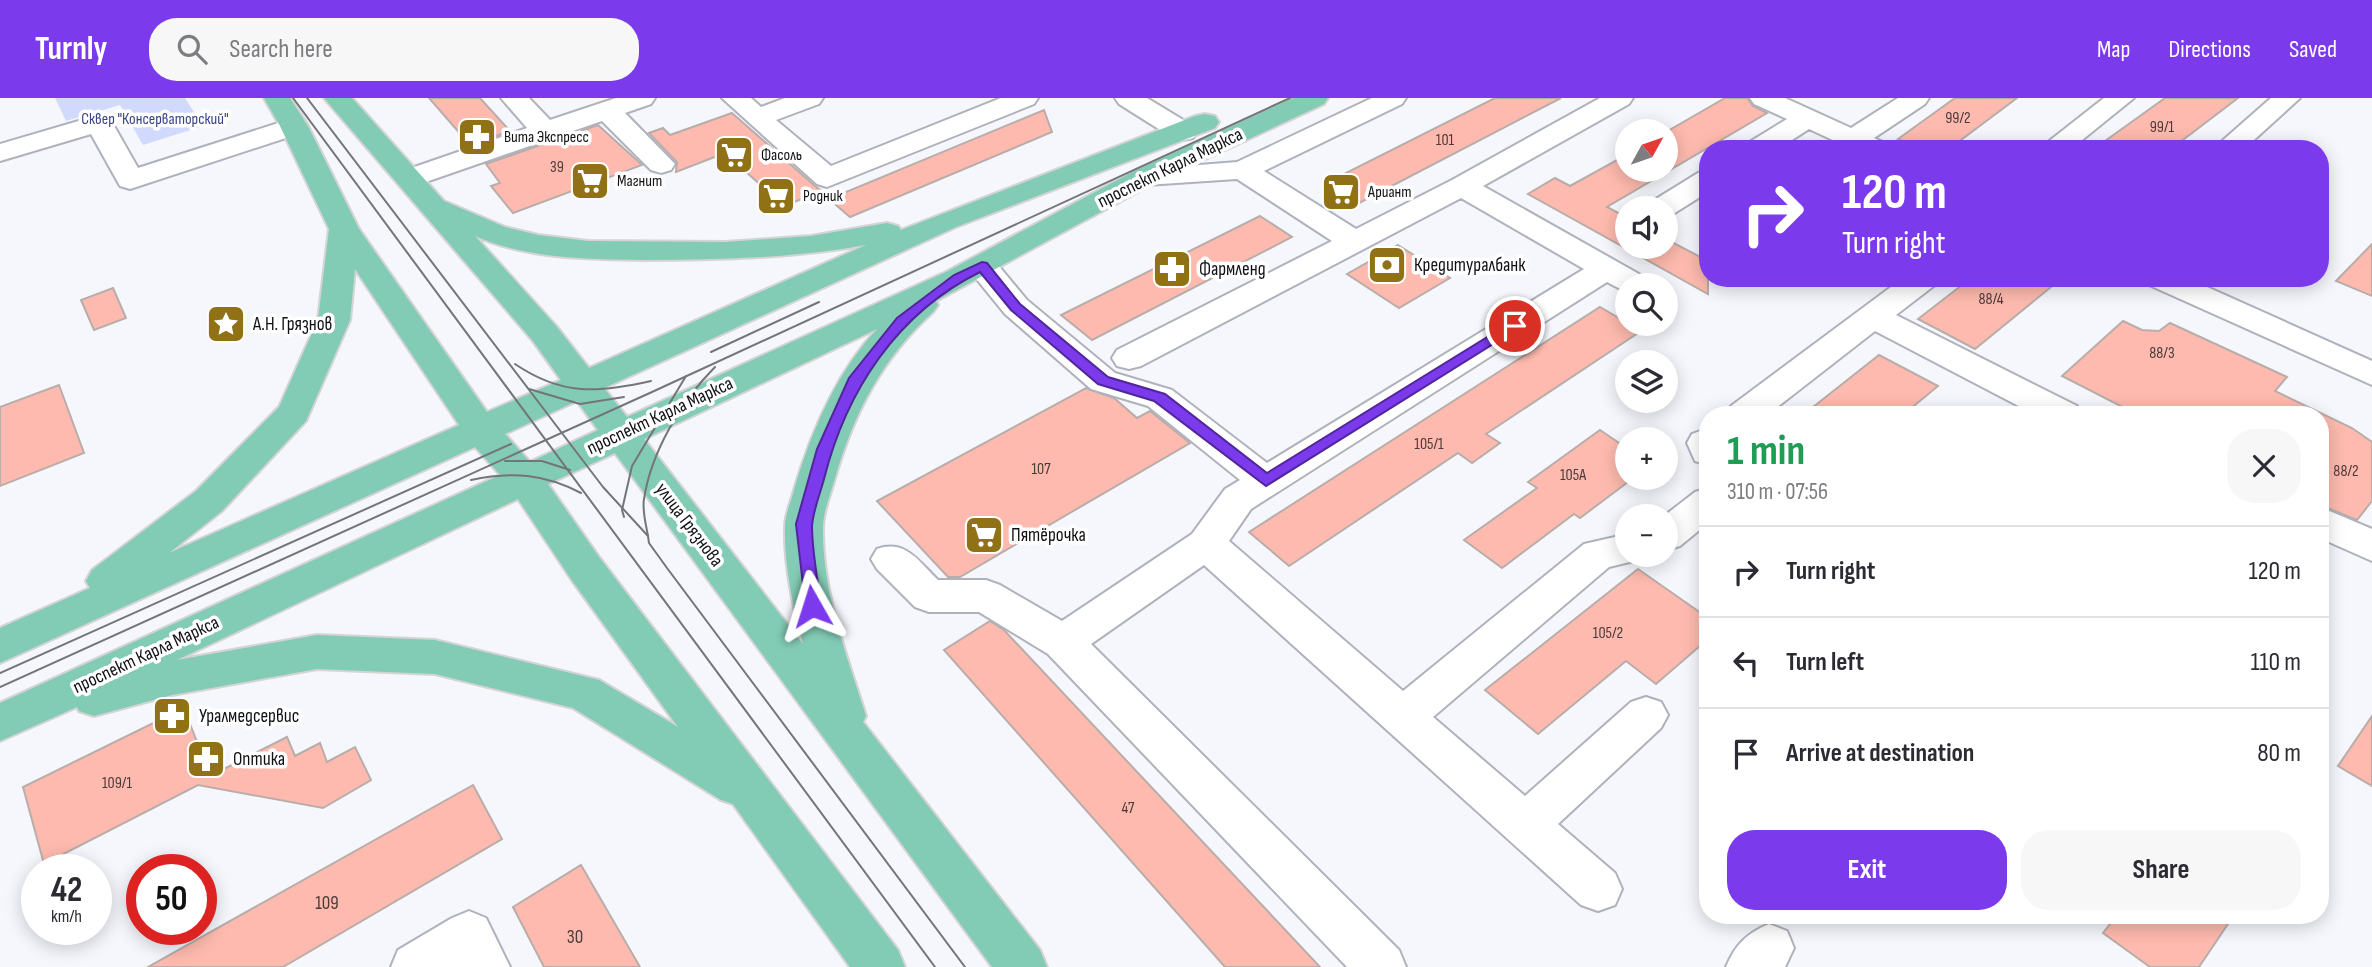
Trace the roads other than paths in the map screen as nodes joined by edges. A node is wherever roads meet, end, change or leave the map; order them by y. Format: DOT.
graph roads {
  1 [pos="337,98"];
  2 [pos="513,98"];
  3 [pos="642,98"];
  4 [pos="735,98"];
  5 [pos="810,98"];
  6 [pos="1025,98"];
  7 [pos="1128,98"];
  8 [pos="1258,98"];
  9 [pos="1315,98"];
  10 [pos="1393,98"];
  11 [pos="1620,98"];
  12 [pos="1763,98"];
  13 [pos="1916,98"];
  14 [pos="2121,98"];
  15 [pos="2287,98"];
  16 [pos="606,110"];
  17 [pos="285,111"];
  18 [pos="758,117"];
  19 [pos="1808,118"];
  20 [pos="545,131"];
  21 [pos="1183,132"];
  22 [pos="1773,140"];
  23 [pos="1855,140"];
  24 [pos="1869,140"];
  25 [pos="2065,140"];
  26 [pos="2238,140"];
  27 [pos="0,153"];
  28 [pos="661,164"];
  29 [pos="1243,170"];
  30 [pos="1146,176"];
  31 [pos="410,178"];
  32 [pos="1699,185"];
  33 [pos="1462,186"];
  34 [pos="1678,198"];
  35 [pos="433,204"];
  36 [pos="945,221"];
  37 [pos="344,229"];
  38 [pos="1354,241"];
  39 [pos="1606,269"];
  40 [pos="971,272"];
  41 [pos="1615,274"];
  42 [pos="1912,287"];
  43 [pos="2180,287"];
  44 [pos="1873,316"];
  45 [pos="1129,358"];
  46 [pos="2372,374"];
  47 [pos="583,383"];
  48 [pos="1755,406"];
  49 [pos="2048,406"];
  50 [pos="480,429"];
  51 [pos="621,434"];
  52 [pos="525,480"];
  53 [pos="1266,481"];
  54 [pos="1699,509"];
  55 [pos="1678,526"];
  56 [pos="2329,526"];
  57 [pos="1206,544"];
  58 [pos="2372,547"];
  59 [pos="1615,551"];
  60 [pos="891,559"];
  61 [pos="40,628"];
  62 [pos="1063,642"];
  63 [pos="0,646"];
  64 [pos="1646,715"];
  65 [pos="1403,716"];
  66 [pos="3,722"];
  67 [pos="851,738"];
  68 [pos="754,796"];
  69 [pos="1525,825"];
  70 [pos="1598,889"];
  71 [pos="416,967"];
  72 [pos="485,967"];
  73 [pos="880,967"];
  74 [pos="1022,967"];
  75 [pos="1381,967"];
  1 -- 31 [label="main road, улица Грязнова"];
  2 -- 20 [label="lane"];
  3 -- 16 [label="lane"];
  4 -- 18 [label="lane"];
  5 -- 18 [label="lane"];
  6 -- 18 [label="lane"];
  7 -- 21 [label="lane"];
  8 -- 21 [label="main road, проспект Карла Маркса"];
  9 -- 30 [label="main road, проспект Карла Маркса"];
  10 -- 29 [label="lane"];
  11 -- 33 [label="lane"];
  12 -- 19 [label="lane"];
  13 -- 24 [label="lane"];
  14 -- 25 [label="lane"];
  15 -- 26 [label="lane"];
  16 -- 20 [label="lane"];
  16 -- 28 [label="lane"];
  17 -- 27 [label="lane"];
  17 -- 37 [label="main road"];
  19 -- 22 [label="lane"];
  19 -- 23 [label="lane"];
  20 -- 31 [label="lane"];
  21 -- 36 [label="main road, проспект Карла Маркса"];
  29 -- 30 [label="lane"];
  29 -- 38 [label="lane"];
  30 -- 40 [label="main road, проспект Карла Маркса"];
  31 -- 35 [label="main road, улица Грязнова"];
  32 -- 34 [label="lane"];
  33 -- 38 [label="lane"];
  33 -- 39 [label="lane"];
  35 -- 36 [label="main road"];
  35 -- 47 [label="main road, улица Грязнова"];
  36 -- 47 [label="main road, проспект Карла Маркса"];
  37 -- 50 [label="main road"];
  37 -- 61 [label="main road"];
  38 -- 45 [label="lane"];
  39 -- 41 [label="lane"];
  39 -- 53 [label="lane"];
  40 -- 51 [label="main road, проспект Карла Маркса"];
  40 -- 53 [label="lane"];
  40 -- 67 [label="main road"];
  42 -- 44 [label="lane"];
  43 -- 46 [label="lane"];
  44 -- 48 [label="lane"];
  44 -- 49 [label="lane"];
  47 -- 50 [label="main road, проспект Карла Маркса"];
  47 -- 51 [label="main road, улица Грязнова"];
  50 -- 52 [label="main road"];
  50 -- 61 [label="main road, проспект Карла Маркса"];
  51 -- 52 [label="main road, проспект Карла Маркса"];
  51 -- 67 [label="main road, улица Грязнова"];
  52 -- 66 [label="main road, проспект Карла Маркса"];
  52 -- 68 [label="main road"];
  53 -- 57 [label="lane"];
  54 -- 55 [label="lane"];
  56 -- 58 [label="lane"];
  57 -- 62 [label="lane"];
  57 -- 65 [label="lane"];
  59 -- 65 [label="lane"];
  60 -- 62 [label="lane"];
  61 -- 63 [label="main road, проспект Карла Маркса"];
  62 -- 75 [label="lane"];
  64 -- 69 [label="lane"];
  65 -- 69 [label="lane"];
  66 -- 68 [label="main road"];
  67 -- 74 [label="main road, улица Грязнова"];
  68 -- 73 [label="main road"];
  69 -- 70 [label="lane"];
  71 -- 72 [label="lane"];
}
